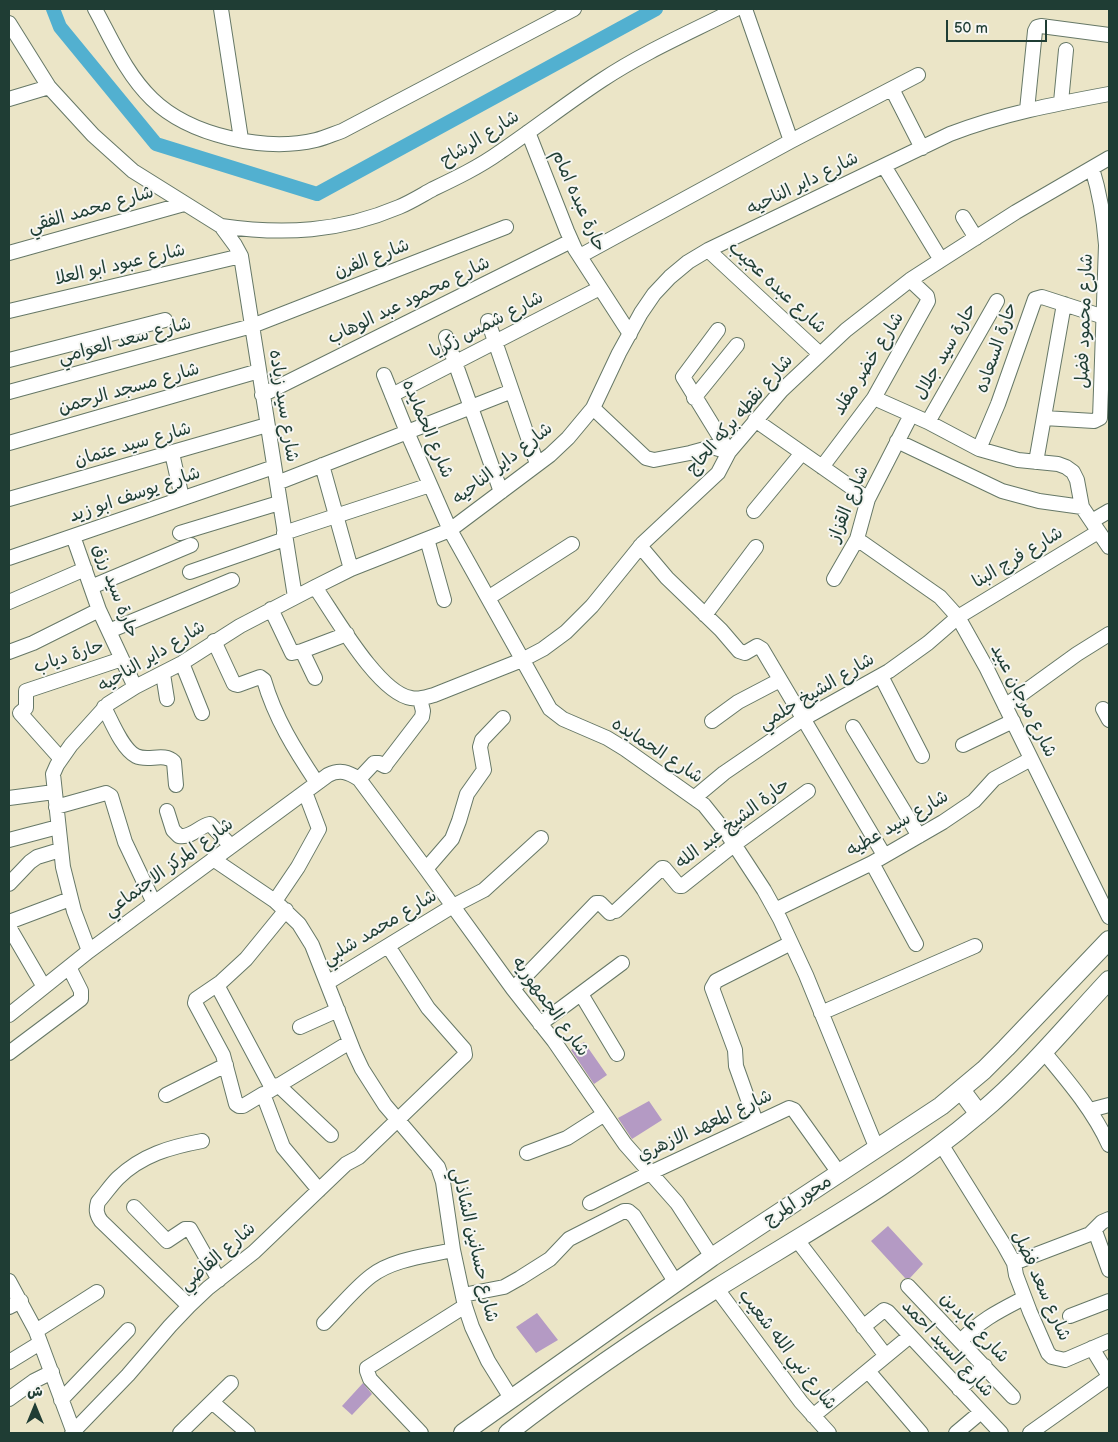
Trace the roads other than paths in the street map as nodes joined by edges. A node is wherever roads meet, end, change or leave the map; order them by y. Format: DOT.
graph roads {
  1 [pos="95,9"];
  2 [pos="221,9"];
  3 [pos="574,9"];
  4 [pos="736,9"];
  5 [pos="745,9"];
  6 [pos="9,23"];
  7 [pos="1109,35"];
  8 [pos="1066,50"];
  9 [pos="918,75"];
  10 [pos="49,87"];
  11 [pos="892,89"];
  12 [pos="1109,94"];
  13 [pos="9,99"];
  14 [pos="1061,102"];
  15 [pos="1026,110"];
  16 [pos="528,132"];
  17 [pos="240,139"];
  18 [pos="791,141"];
  19 [pos="922,148"];
  20 [pos="1109,158"];
  21 [pos="884,166"];
  22 [pos="1092,168"];
  23 [pos="184,204"];
  24 [pos="963,217"];
  25 [pos="221,226"];
  26 [pos="506,227"];
  27 [pos="976,238"];
  28 [pos="572,241"];
  29 [pos="708,250"];
  30 [pos="9,253"];
  31 [pos="240,256"];
  32 [pos="580,256"];
  33 [pos="940,260"];
  34 [pos="910,280"];
  35 [pos="600,288"];
  36 [pos="997,301"];
  37 [pos="1064,304"];
  38 [pos="9,311"];
  39 [pos="1104,317"];
  40 [pos="165,320"];
  41 [pos="488,321"];
  42 [pos="252,326"];
  43 [pos="718,330"];
  44 [pos="630,334"];
  45 [pos="446,337"];
  46 [pos="495,342"];
  47 [pos="737,345"];
  48 [pos="820,354"];
  49 [pos="9,360"];
  50 [pos="455,362"];
  51 [pos="259,371"];
  52 [pos="384,375"];
  53 [pos="512,391"];
  54 [pos="9,392"];
  55 [pos="262,395"];
  56 [pos="392,395"];
  57 [pos="694,398"];
  58 [pos="874,398"];
  59 [pos="471,407"];
  60 [pos="593,408"];
  61 [pos="911,415"];
  62 [pos="1044,418"];
  63 [pos="755,420"];
  64 [pos="928,422"];
  65 [pos="267,425"];
  66 [pos="407,432"];
  67 [pos="897,441"];
  68 [pos="9,442"];
  69 [pos="979,449"];
  70 [pos="729,452"];
  71 [pos="172,453"];
  72 [pos="802,453"];
  73 [pos="1036,462"];
  74 [pos="538,464"];
  75 [pos="322,465"];
  76 [pos="274,467"];
  77 [pos="822,467"];
  78 [pos="276,483"];
  79 [pos="430,485"];
  80 [pos="501,492"];
  81 [pos="182,498"];
  82 [pos="9,499"];
  83 [pos="868,499"];
  84 [pos="280,502"];
  85 [pos="1082,507"];
  86 [pos="754,511"];
  87 [pos="1109,511"];
  88 [pos="336,516"];
  89 [pos="1095,526"];
  90 [pos="450,530"];
  91 [pos="180,533"];
  92 [pos="73,536"];
  93 [pos="285,536"];
  94 [pos="427,539"];
  95 [pos="858,539"];
  96 [pos="572,544"];
  97 [pos="190,545"];
  98 [pos="640,546"];
  99 [pos="756,547"];
  100 [pos="1109,547"];
  101 [pos="9,558"];
  102 [pos="85,569"];
  103 [pos="351,569"];
  104 [pos="190,572"];
  105 [pos="232,580"];
  106 [pos="834,580"];
  107 [pos="91,587"];
  108 [pos="315,587"];
  109 [pos="294,597"];
  110 [pos="488,598"];
  111 [pos="444,600"];
  112 [pos="9,602"];
  113 [pos="271,609"];
  114 [pos="99,610"];
  115 [pos="705,615"];
  116 [pos="958,617"];
  117 [pos="109,631"];
  118 [pos="347,634"];
  119 [pos="1109,634"];
  120 [pos="214,641"];
  121 [pos="302,651"];
  122 [pos="9,652"];
  123 [pos="122,659"];
  124 [pos="522,660"];
  125 [pos="182,663"];
  126 [pos="163,674"];
  127 [pos="881,676"];
  128 [pos="315,678"];
  129 [pos="780,680"];
  130 [pos="135,687"];
  131 [pos="167,699"];
  132 [pos="420,699"];
  133 [pos="104,706"];
  134 [pos="1005,706"];
  135 [pos="202,713"];
  136 [pos="504,718"];
  137 [pos="802,719"];
  138 [pos="712,721"];
  139 [pos="1013,721"];
  140 [pos="853,727"];
  141 [pos="963,745"];
  142 [pos="922,756"];
  143 [pos="60,759"];
  144 [pos="1031,759"];
  145 [pos="359,778"];
  146 [pos="317,783"];
  147 [pos="176,785"];
  148 [pos="808,791"];
  149 [pos="54,792"];
  150 [pos="305,792"];
  151 [pos="9,798"];
  152 [pos="694,798"];
  153 [pos="56,807"];
  154 [pos="167,811"];
  155 [pos="58,827"];
  156 [pos="919,836"];
  157 [pos="541,838"];
  158 [pos="9,840"];
  159 [pos="735,844"];
  160 [pos="231,846"];
  161 [pos="60,850"];
  162 [pos="884,856"];
  163 [pos="213,859"];
  164 [pos="872,863"];
  165 [pos="426,869"];
  166 [pos="9,884"];
  167 [pos="70,899"];
  168 [pos="275,901"];
  169 [pos="154,903"];
  170 [pos="453,906"];
  171 [pos="286,910"];
  172 [pos="775,910"];
  173 [pos="1109,917"];
  174 [pos="9,922"];
  175 [pos="9,926"];
  176 [pos="1109,940"];
  177 [pos="791,943"];
  178 [pos="916,944"];
  179 [pos="388,946"];
  180 [pos="975,946"];
  181 [pos="89,951"];
  182 [pos="622,963"];
  183 [pos="69,967"];
  184 [pos="1109,980"];
  185 [pos="327,983"];
  186 [pos="217,985"];
  187 [pos="44,987"];
  188 [pos="513,989"];
  189 [pos="581,994"];
  190 [pos="338,1010"];
  191 [pos="821,1013"];
  192 [pos="9,1015"];
  193 [pos="540,1024"];
  194 [pos="300,1027"];
  195 [pos="350,1042"];
  196 [pos="1043,1051"];
  197 [pos="9,1052"];
  198 [pos="617,1054"];
  199 [pos="226,1065"];
  200 [pos="271,1089"];
  201 [pos="961,1090"];
  202 [pos="166,1095"];
  203 [pos="1109,1105"];
  204 [pos="1090,1110"];
  205 [pos="980,1114"];
  206 [pos="603,1115"];
  207 [pos="398,1119"];
  208 [pos="756,1122"];
  209 [pos="331,1135"];
  210 [pos="202,1141"];
  211 [pos="940,1144"];
  212 [pos="1109,1145"];
  213 [pos="877,1149"];
  214 [pos="527,1154"];
  215 [pos="650,1173"];
  216 [pos="839,1174"];
  217 [pos="319,1190"];
  218 [pos="590,1203"];
  219 [pos="134,1207"];
  220 [pos="1109,1219"];
  221 [pos="1095,1231"];
  222 [pos="797,1240"];
  223 [pos="453,1250"];
  224 [pos="712,1257"];
  225 [pos="1014,1264"];
  226 [pos="1109,1270"];
  227 [pos="219,1280"];
  228 [pos="9,1281"];
  229 [pos="676,1283"];
  230 [pos="908,1286"];
  231 [pos="716,1289"];
  232 [pos="98,1292"];
  233 [pos="1024,1298"];
  234 [pos="464,1300"];
  235 [pos="1109,1301"];
  236 [pos="15,1304"];
  237 [pos="189,1306"];
  238 [pos="1070,1316"];
  239 [pos="324,1323"];
  240 [pos="863,1327"];
  241 [pos="128,1330"];
  242 [pos="910,1336"];
  243 [pos="38,1337"];
  244 [pos="961,1341"];
  245 [pos="1109,1341"];
  246 [pos="1092,1348"];
  247 [pos="886,1356"];
  248 [pos="9,1362"];
  249 [pos="984,1366"];
  250 [pos="868,1371"];
  251 [pos="52,1372"];
  252 [pos="1109,1376"];
  253 [pos="231,1383"];
  254 [pos="959,1389"];
  255 [pos="1013,1397"];
  256 [pos="511,1398"];
  257 [pos="9,1399"];
  258 [pos="61,1400"];
  259 [pos="212,1402"];
  260 [pos="981,1412"];
  261 [pos="814,1416"];
  262 [pos="73,1433"];
  263 [pos="180,1433"];
  264 [pos="248,1433"];
  265 [pos="421,1433"];
  266 [pos="463,1433"];
  267 [pos="508,1433"];
  268 [pos="829,1433"];
  269 [pos="921,1433"];
  270 [pos="956,1433"];
  271 [pos="1001,1433"];
  272 [pos="1030,1433"];
  1 -- 17 [label="street"];
  2 -- 17 [label="street"];
  3 -- 17 [label="street"];
  4 -- 16 [label="street, شارع الرشاح"];
  5 -- 18 [label="street"];
  6 -- 10 [label="street"];
  7 -- 15 [label="street"];
  8 -- 14 [label="street"];
  9 -- 11 [label="street"];
  10 -- 13 [label="street"];
  10 -- 23 [label="street"];
  11 -- 18 [label="street"];
  11 -- 19 [label="street"];
  12 -- 14 [label="street, شارع داير الناحيه"];
  14 -- 15 [label="street, شارع داير الناحيه"];
  15 -- 19 [label="street, شارع داير الناحيه"];
  16 -- 25 [label="street, شارع الرشاح"];
  16 -- 28 [label="street, حارة عبده امام"];
  18 -- 32 [label="street"];
  19 -- 21 [label="street, شارع داير الناحيه"];
  20 -- 22 [label="street, شارع نقطه بركه الحاج"];
  21 -- 29 [label="street, شارع داير الناحيه"];
  21 -- 33 [label="street"];
  22 -- 27 [label="street, شارع نقطه بركه الحاج"];
  22 -- 39 [label="street, شارع محمود فضل"];
  23 -- 25 [label="street"];
  23 -- 30 [label="street, شارع محمد الفقي"];
  24 -- 27 [label="street"];
  25 -- 31 [label="street, شارع سيد زياده"];
  26 -- 42 [label="street, شارع الفرن"];
  27 -- 33 [label="street, شارع نقطه بركه الحاج"];
  28 -- 32 [label="street, حارة عبده امام"];
  28 -- 55 [label="street, شارع محمود عبد الوهاب"];
  29 -- 44 [label="street, شارع داير الناحيه"];
  29 -- 48 [label="street, شارع عبده عجيب"];
  31 -- 38 [label="street, شارع عبود ابو العلا"];
  31 -- 42 [label="street, شارع سيد زياده"];
  32 -- 35 [label="street, حارة عبده امام"];
  33 -- 34 [label="street, شارع نقطه بركه الحاج"];
  34 -- 48 [label="street, شارع نقطه بركه الحاج"];
  34 -- 58 [label="street, شارع خضر مقلد"];
  35 -- 44 [label="street, حارة عبده امام"];
  35 -- 46 [label="street, شارع شمس زكريا"];
  36 -- 64 [label="street, حارة سيد جلال"];
  37 -- 39 [label="street, حارة السعاده"];
  37 -- 62 [label="street"];
  37 -- 69 [label="street, حارة السعاده"];
  39 -- 62 [label="street, شارع محمود فضل"];
  40 -- 49 [label="street"];
  41 -- 46 [label="street"];
  42 -- 51 [label="street, شارع سيد زياده"];
  42 -- 54 [label="street, شارع سعد العوامي"];
  43 -- 57 [label="street"];
  44 -- 60 [label="street, شارع داير الناحيه"];
  45 -- 50 [label="street"];
  46 -- 50 [label="street, شارع شمس زكريا"];
  46 -- 53 [label="street"];
  47 -- 57 [label="street"];
  48 -- 63 [label="street, شارع نقطه بركه الحاج"];
  50 -- 56 [label="street, شارع شمس زكريا"];
  50 -- 59 [label="street"];
  51 -- 55 [label="street, شارع سيد زياده"];
  51 -- 68 [label="street, شارع مسجد الرحمن"];
  52 -- 56 [label="street, شارع الحمايده"];
  53 -- 59 [label="street"];
  53 -- 74 [label="street"];
  55 -- 65 [label="street, شارع سيد زياده"];
  56 -- 66 [label="street, شارع الحمايده"];
  57 -- 70 [label="street"];
  58 -- 61 [label="street"];
  58 -- 77 [label="street, شارع خضر مقلد"];
  59 -- 66 [label="street"];
  59 -- 80 [label="street"];
  60 -- 70 [label="street"];
  60 -- 74 [label="street, شارع داير الناحيه"];
  61 -- 64 [label="street"];
  61 -- 67 [label="street, شارع القزاز"];
  62 -- 73 [label="street"];
  63 -- 70 [label="street, شارع نقطه بركه الحاج"];
  63 -- 72 [label="street"];
  64 -- 69 [label="street"];
  65 -- 71 [label="street, شارع سيد عتمان"];
  65 -- 76 [label="street, شارع سيد زياده"];
  66 -- 75 [label="street"];
  66 -- 79 [label="street, شارع الحمايده"];
  67 -- 83 [label="street, شارع القزاز"];
  67 -- 85 [label="street"];
  69 -- 73 [label="street"];
  70 -- 98 [label="street, شارع نقطه بركه الحاج"];
  71 -- 81 [label="street"];
  71 -- 82 [label="street, شارع سيد عتمان"];
  72 -- 77 [label="street"];
  72 -- 86 [label="street"];
  73 -- 85 [label="street"];
  74 -- 80 [label="street, شارع داير الناحيه"];
  75 -- 78 [label="street"];
  75 -- 88 [label="street"];
  76 -- 78 [label="street, شارع سيد زياده"];
  76 -- 81 [label="street, شارع يوسف ابو زيد"];
  77 -- 83 [label="street"];
  78 -- 84 [label="street, شارع سيد زياده"];
  79 -- 88 [label="street"];
  79 -- 90 [label="street, شارع الحمايده"];
  80 -- 90 [label="street, شارع داير الناحيه"];
  81 -- 92 [label="street, شارع يوسف ابو زيد"];
  83 -- 95 [label="street, شارع القزاز"];
  84 -- 91 [label="street"];
  84 -- 93 [label="street, شارع سيد زياده"];
  85 -- 89 [label="street"];
  87 -- 89 [label="street, شارع فرج البنا"];
  88 -- 93 [label="street"];
  88 -- 103 [label="street"];
  89 -- 100 [label="street"];
  89 -- 116 [label="street, شارع فرج البنا"];
  90 -- 94 [label="street, شارع داير الناحيه"];
  90 -- 110 [label="street, شارع الحمايده"];
  92 -- 101 [label="street, شارع يوسف ابو زيد"];
  92 -- 102 [label="street, حارة سيد رزق"];
  93 -- 104 [label="street"];
  93 -- 109 [label="street, شارع سيد زياده"];
  94 -- 103 [label="street, شارع داير الناحيه"];
  94 -- 111 [label="street"];
  95 -- 106 [label="street, شارع القزاز"];
  95 -- 116 [label="street, شارع مرجان عبيد"];
  96 -- 110 [label="street"];
  97 -- 107 [label="street"];
  98 -- 115 [label="street"];
  98 -- 124 [label="street, شارع نقطه بركه الحاج"];
  99 -- 115 [label="street"];
  102 -- 107 [label="street, حارة سيد رزق"];
  102 -- 112 [label="street"];
  103 -- 108 [label="street, شارع داير الناحيه"];
  105 -- 117 [label="street"];
  107 -- 114 [label="street, حارة سيد رزق"];
  108 -- 109 [label="street, شارع داير الناحيه"];
  108 -- 118 [label="street"];
  109 -- 113 [label="street, شارع داير الناحيه"];
  110 -- 124 [label="street, شارع الحمايده"];
  113 -- 120 [label="street, شارع داير الناحيه"];
  113 -- 121 [label="street"];
  114 -- 117 [label="street, حارة سيد رزق"];
  114 -- 122 [label="street"];
  115 -- 129 [label="street"];
  116 -- 127 [label="street, شارع الشيخ حلمي"];
  116 -- 134 [label="street, شارع مرجان عبيد"];
  117 -- 123 [label="street, حارة سيد رزق"];
  118 -- 121 [label="street"];
  118 -- 132 [label="street"];
  119 -- 134 [label="street"];
  120 -- 125 [label="street, شارع داير الناحيه"];
  120 -- 146 [label="street"];
  121 -- 128 [label="street"];
  123 -- 130 [label="street, حارة سيد رزق"];
  123 -- 143 [label="street, حارة دياب"];
  124 -- 132 [label="street, شارع نقطه بركه الحاج"];
  124 -- 152 [label="street, شارع الحمايده"];
  125 -- 126 [label="street, شارع داير الناحيه"];
  125 -- 135 [label="street"];
  126 -- 130 [label="street, شارع داير الناحيه"];
  126 -- 131 [label="street"];
  127 -- 137 [label="street, شارع الشيخ حلمي"];
  127 -- 142 [label="street"];
  129 -- 137 [label="street"];
  129 -- 138 [label="street"];
  130 -- 133 [label="street, شارع داير الناحيه"];
  132 -- 145 [label="street"];
  133 -- 143 [label="street, شارع داير الناحيه"];
  133 -- 147 [label="street"];
  134 -- 139 [label="street, شارع مرجان عبيد"];
  136 -- 165 [label="street"];
  137 -- 152 [label="street, شارع الشيخ حلمي"];
  137 -- 162 [label="street"];
  139 -- 141 [label="street"];
  139 -- 144 [label="street, شارع مرجان عبيد"];
  140 -- 156 [label="street"];
  143 -- 149 [label="street, شارع داير الناحيه"];
  144 -- 156 [label="street, شارع سيد عطيه"];
  144 -- 173 [label="street, شارع مرجان عبيد"];
  145 -- 146 [label="street, شارع المركز الاجتماعي"];
  145 -- 165 [label="street, شارع الجمهوريه"];
  146 -- 150 [label="street, شارع المركز الاجتماعي"];
  148 -- 159 [label="street, حارة الشيخ عبد الله"];
  149 -- 151 [label="street"];
  149 -- 153 [label="street, شارع داير الناحيه"];
  150 -- 160 [label="street, شارع المركز الاجتماعي"];
  150 -- 168 [label="street"];
  152 -- 159 [label="street, شارع الحمايده"];
  153 -- 155 [label="street, شارع داير الناحيه"];
  153 -- 169 [label="street"];
  154 -- 160 [label="street"];
  155 -- 158 [label="street"];
  155 -- 161 [label="street, شارع داير الناحيه"];
  156 -- 162 [label="street, شارع سيد عطيه"];
  157 -- 170 [label="street, شارع محمد شلبي"];
  159 -- 172 [label="street, شارع الحمايده"];
  159 -- 188 [label="street, حارة الشيخ عبد الله"];
  160 -- 163 [label="street, شارع المركز الاجتماعي"];
  161 -- 166 [label="street"];
  161 -- 167 [label="street, شارع داير الناحيه"];
  162 -- 164 [label="street, شارع سيد عطيه"];
  163 -- 168 [label="street, شارع حسانين الشاذلي"];
  163 -- 169 [label="street, شارع المركز الاجتماعي"];
  164 -- 172 [label="street, شارع سيد عطيه"];
  164 -- 178 [label="street"];
  165 -- 170 [label="street, شارع الجمهوريه"];
  167 -- 174 [label="street"];
  167 -- 181 [label="street, شارع داير الناحيه"];
  168 -- 171 [label="street, شارع حسانين الشاذلي"];
  169 -- 181 [label="street, شارع المركز الاجتماعي"];
  170 -- 179 [label="street, شارع محمد شلبي"];
  170 -- 188 [label="street, شارع الجمهوريه"];
  171 -- 185 [label="street, شارع حسانين الشاذلي"];
  171 -- 186 [label="street"];
  172 -- 177 [label="street, شارع الحمايده"];
  175 -- 187 [label="street"];
  176 -- 201 [label="main road, محور المرج"];
  177 -- 191 [label="street, شارع الحمايده"];
  177 -- 208 [label="street"];
  179 -- 185 [label="street, شارع محمد شلبي"];
  179 -- 207 [label="street, شارع القاضي"];
  180 -- 191 [label="street"];
  181 -- 183 [label="street, شارع المركز الاجتماعي"];
  182 -- 189 [label="street"];
  183 -- 187 [label="street, شارع المركز الاجتماعي"];
  183 -- 197 [label="street"];
  184 -- 196 [label="main road, محور المرج"];
  185 -- 190 [label="street, شارع حسانين الشاذلي"];
  186 -- 199 [label="street"];
  186 -- 200 [label="street"];
  187 -- 192 [label="street, شارع المركز الاجتماعي"];
  188 -- 193 [label="street, شارع الجمهوريه"];
  189 -- 193 [label="street"];
  189 -- 198 [label="street"];
  190 -- 194 [label="street"];
  190 -- 195 [label="street, شارع حسانين الشاذلي"];
  191 -- 213 [label="street, شارع الحمايده"];
  193 -- 206 [label="street, شارع الجمهوريه"];
  195 -- 200 [label="street"];
  195 -- 207 [label="street, شارع حسانين الشاذلي"];
  196 -- 204 [label="street"];
  196 -- 205 [label="main road, محور المرج"];
  199 -- 200 [label="street"];
  199 -- 202 [label="street"];
  200 -- 209 [label="street"];
  200 -- 217 [label="street"];
  201 -- 205 [label="main road"];
  201 -- 213 [label="main road, محور المرج"];
  203 -- 204 [label="street"];
  204 -- 212 [label="street"];
  205 -- 211 [label="main road, محور المرج"];
  206 -- 214 [label="street"];
  206 -- 215 [label="street, شارع الجمهوريه"];
  207 -- 217 [label="street, شارع القاضي"];
  207 -- 223 [label="street, شارع حسانين الشاذلي"];
  208 -- 215 [label="street, شارع المعهد الازهري"];
  208 -- 216 [label="street, شارع المعهد الازهري"];
  210 -- 237 [label="street"];
  211 -- 222 [label="main road, محور المرج"];
  211 -- 225 [label="street, شارع سعد فضل"];
  213 -- 216 [label="main road, محور المرج"];
  215 -- 218 [label="street, شارع المعهد الازهري"];
  215 -- 224 [label="street, شارع الجمهوريه"];
  216 -- 224 [label="main road, محور المرج"];
  217 -- 227 [label="street, شارع القاضي"];
  219 -- 227 [label="street"];
  220 -- 221 [label="street"];
  221 -- 225 [label="street"];
  221 -- 226 [label="street"];
  222 -- 231 [label="main road, محور المرج"];
  222 -- 240 [label="street"];
  223 -- 234 [label="street, شارع حسانين الشاذلي"];
  223 -- 239 [label="street"];
  224 -- 229 [label="main road, محور المرج"];
  225 -- 233 [label="street, شارع سعد فضل"];
  227 -- 237 [label="street, شارع القاضي"];
  228 -- 236 [label="street"];
  229 -- 234 [label="street"];
  229 -- 256 [label="main road, محور المرج"];
  230 -- 244 [label="street, شارع عابدين"];
  231 -- 261 [label="street, شارع نبي الله شعيب"];
  231 -- 267 [label="main road, محور المرج"];
  232 -- 243 [label="street"];
  233 -- 244 [label="street"];
  233 -- 246 [label="street, شارع سعد فضل"];
  234 -- 256 [label="street, شارع حسانين الشاذلي"];
  234 -- 265 [label="street"];
  235 -- 238 [label="street"];
  236 -- 243 [label="street"];
  237 -- 262 [label="street, شارع القاضي"];
  240 -- 242 [label="street, شارع السيد احمد"];
  240 -- 247 [label="street"];
  241 -- 258 [label="street"];
  242 -- 247 [label="street"];
  242 -- 254 [label="street, شارع السيد احمد"];
  243 -- 248 [label="street"];
  243 -- 251 [label="street"];
  244 -- 249 [label="street, شارع عابدين"];
  245 -- 246 [label="street"];
  246 -- 252 [label="street"];
  247 -- 250 [label="street"];
  249 -- 254 [label="street"];
  249 -- 255 [label="street, شارع عابدين"];
  250 -- 261 [label="street"];
  250 -- 269 [label="street"];
  251 -- 257 [label="street"];
  251 -- 258 [label="street"];
  252 -- 272 [label="street"];
  253 -- 259 [label="street"];
  254 -- 260 [label="street, شارع السيد احمد"];
  256 -- 266 [label="main road, محور المرج"];
  258 -- 262 [label="street"];
  259 -- 263 [label="street"];
  259 -- 264 [label="street"];
  260 -- 270 [label="street"];
  260 -- 271 [label="street, شارع السيد احمد"];
  261 -- 268 [label="street, شارع نبي الله شعيب"];
}
